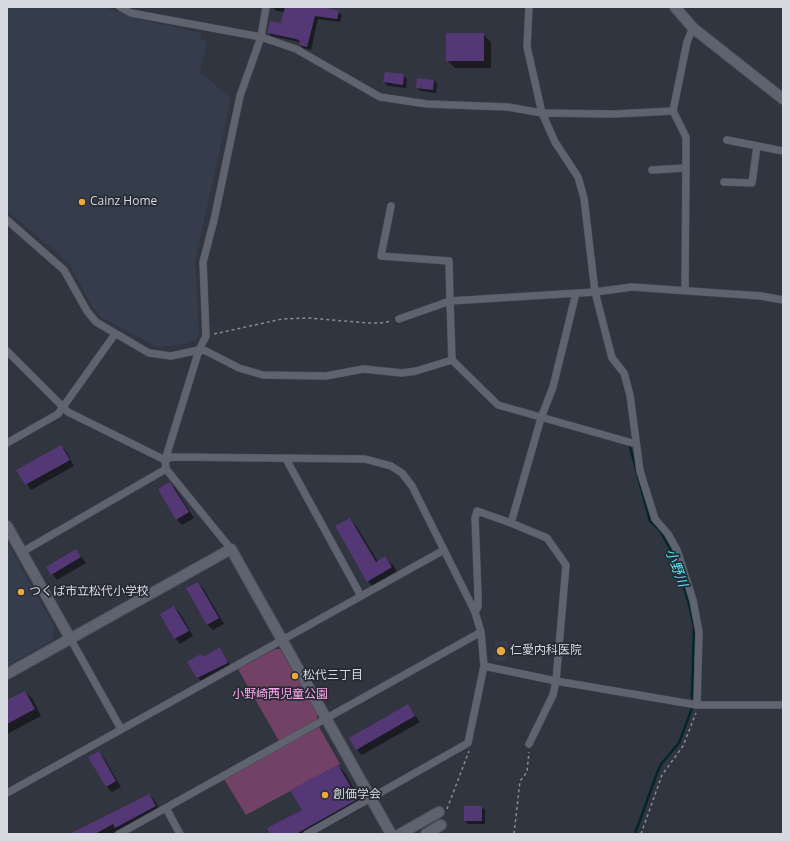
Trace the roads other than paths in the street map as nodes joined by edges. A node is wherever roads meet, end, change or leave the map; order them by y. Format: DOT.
graph roads {
  1 [pos="120,7"];
  2 [pos="266,7"];
  3 [pos="529,7"];
  4 [pos="675,7"];
  5 [pos="694,28"];
  6 [pos="261,37"];
  7 [pos="783,99"];
  8 [pos="673,111"];
  9 [pos="542,113"];
  10 [pos="726,140"];
  11 [pos="757,146"];
  12 [pos="783,151"];
  13 [pos="686,168"];
  14 [pos="652,170"];
  15 [pos="724,182"];
  16 [pos="391,206"];
  17 [pos="7,220"];
  18 [pos="685,290"];
  19 [pos="595,292"];
  20 [pos="576,293"];
  21 [pos="783,300"];
  22 [pos="450,301"];
  23 [pos="398,319"];
  24 [pos="115,334"];
  25 [pos="199,350"];
  26 [pos="7,351"];
  27 [pos="452,360"];
  28 [pos="63,408"];
  29 [pos="541,418"];
  30 [pos="7,443"];
  31 [pos="636,444"];
  32 [pos="286,459"];
  33 [pos="165,460"];
  34 [pos="166,469"];
  35 [pos="512,523"];
  36 [pos="7,526"];
  37 [pos="231,549"];
  38 [pos="444,550"];
  39 [pos="22,552"];
  40 [pos="361,596"];
  41 [pos="475,612"];
  42 [pos="481,632"];
  43 [pos="70,638"];
  44 [pos="281,640"];
  45 [pos="484,666"];
  46 [pos="7,674"];
  47 [pos="556,680"];
  48 [pos="697,705"];
  49 [pos="783,705"];
  50 [pos="326,719"];
  51 [pos="121,729"];
  52 [pos="529,744"];
  53 [pos="7,793"];
  54 [pos="371,799"];
  55 [pos="166,808"];
  56 [pos="443,814"];
  57 [pos="441,825"];
  58 [pos="119,834"];
  59 [pos="180,834"];
  60 [pos="307,834"];
  61 [pos="391,834"];
  62 [pos="400,834"];
  63 [pos="426,834"];
  1 -- 6 [label="street"];
  2 -- 6 [label="street"];
  3 -- 9 [label="street"];
  4 -- 5 [label="street"];
  5 -- 7 [label="street"];
  5 -- 8 [label="street"];
  6 -- 9 [label="street"];
  6 -- 25 [label="street"];
  8 -- 9 [label="street"];
  8 -- 13 [label="street"];
  9 -- 19 [label="street"];
  10 -- 11 [label="street"];
  11 -- 12 [label="street"];
  11 -- 15 [label="street"];
  13 -- 14 [label="street"];
  13 -- 18 [label="street"];
  16 -- 22 [label="street"];
  17 -- 24 [label="street"];
  18 -- 19 [label="street"];
  18 -- 21 [label="street"];
  19 -- 20 [label="street"];
  19 -- 31 [label="street"];
  20 -- 22 [label="street"];
  20 -- 29 [label="street"];
  22 -- 23 [label="street"];
  22 -- 27 [label="street"];
  24 -- 25 [label="street"];
  24 -- 28 [label="street"];
  25 -- 27 [label="street"];
  25 -- 33 [label="street"];
  26 -- 28 [label="street"];
  27 -- 29 [label="street"];
  28 -- 30 [label="street"];
  28 -- 33 [label="street"];
  29 -- 31 [label="street"];
  29 -- 35 [label="street"];
  31 -- 48 [label="street"];
  32 -- 33 [label="street"];
  32 -- 38 [label="street"];
  32 -- 40 [label="street"];
  33 -- 34 [label="street"];
  34 -- 37 [label="street"];
  34 -- 39 [label="street"];
  35 -- 41 [label="street"];
  35 -- 47 [label="street"];
  36 -- 39 [label="street"];
  37 -- 43 [label="street"];
  37 -- 44 [label="street"];
  38 -- 40 [label="street"];
  38 -- 41 [label="street"];
  39 -- 43 [label="street"];
  40 -- 44 [label="street"];
  41 -- 42 [label="street"];
  42 -- 45 [label="street"];
  42 -- 50 [label="street"];
  43 -- 46 [label="street"];
  43 -- 51 [label="street"];
  44 -- 50 [label="street"];
  44 -- 51 [label="street"];
  45 -- 47 [label="street"];
  45 -- 54 [label="street"];
  47 -- 48 [label="street"];
  47 -- 52 [label="street"];
  48 -- 49 [label="street"];
  50 -- 54 [label="street"];
  50 -- 55 [label="street"];
  51 -- 53 [label="street"];
  54 -- 60 [label="street"];
  54 -- 61 [label="street"];
  55 -- 58 [label="street"];
  55 -- 59 [label="street"];
  56 -- 62 [label="street"];
  57 -- 63 [label="street"];
}
